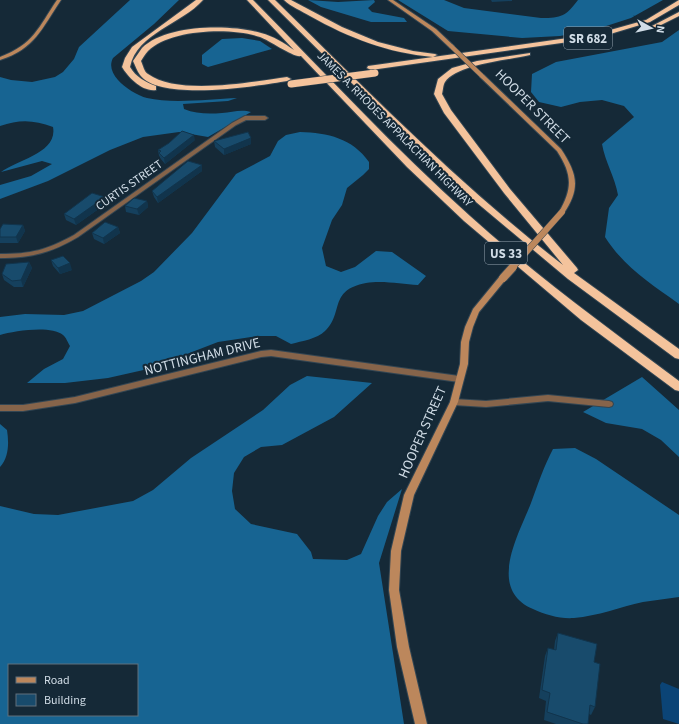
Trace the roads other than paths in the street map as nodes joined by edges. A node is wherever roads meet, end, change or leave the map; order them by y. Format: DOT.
graph roads {
  1 [pos="58,0"];
  2 [pos="200,0"];
  3 [pos="250,0"];
  4 [pos="271,0"];
  5 [pos="287,0"];
  6 [pos="390,0"];
  7 [pos="679,2"];
  8 [pos="679,14"];
  9 [pos="644,31"];
  10 [pos="611,40"];
  11 [pos="490,52"];
  12 [pos="528,54"];
  13 [pos="0,59"];
  14 [pos="315,66"];
  15 [pos="373,70"];
  16 [pos="289,82"];
  17 [pos="265,118"];
  18 [pos="0,256"];
  19 [pos="591,291"];
  20 [pos="679,355"];
  21 [pos="459,379"];
  22 [pos="679,387"];
  23 [pos="454,402"];
  24 [pos="609,404"];
  25 [pos="0,408"];
  26 [pos="421,724"];
  1 -- 13 [label="street"];
  2 -- 16 [label="highway"];
  3 -- 14 [label="highway, JAMES A. RHODES APPALACHIAN HIGHWAY / US 33"];
  4 -- 19 [label="highway, JAMES A. RHODES APPALACHIAN HIGHWAY / US 33"];
  5 -- 11 [label="highway"];
  6 -- 21 [label="street, HOOPER STREET, bridge"];
  7 -- 11 [label="highway, SR 682"];
  8 -- 9 [label="highway"];
  10 -- 12 [label="highway, SR 682"];
  11 -- 15 [label="highway"];
  12 -- 15 [label="highway"];
  12 -- 19 [label="highway"];
  14 -- 16 [label="highway"];
  14 -- 22 [label="highway, JAMES A. RHODES APPALACHIAN HIGHWAY / US 33"];
  15 -- 16 [label="highway, bridge"];
  17 -- 18 [label="street, CURTIS STREET"];
  19 -- 20 [label="highway, JAMES A. RHODES APPALACHIAN HIGHWAY / US 33"];
  21 -- 23 [label="street, HOOPER STREET"];
  21 -- 25 [label="street, NOTTINGHAM DRIVE"];
  23 -- 24 [label="street"];
  23 -- 26 [label="street, HOOPER STREET"];
}
